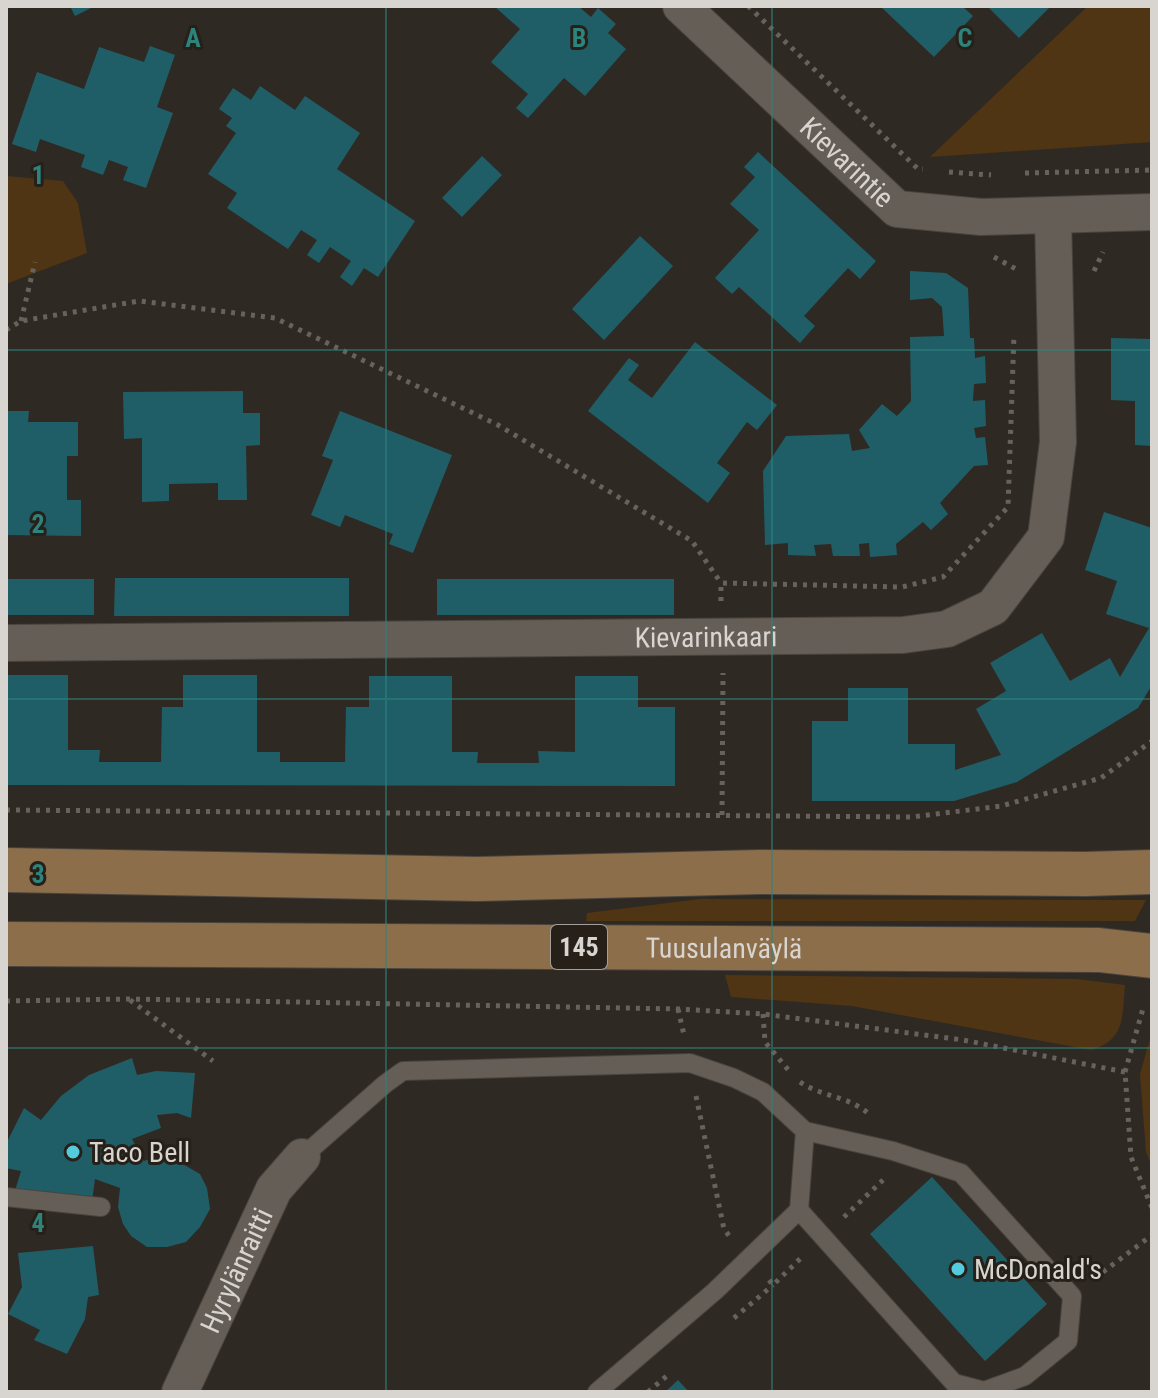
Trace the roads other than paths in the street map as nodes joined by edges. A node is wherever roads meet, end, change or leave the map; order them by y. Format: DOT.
graph roads {
  1 [pos="681,6"];
  2 [pos="1152,212"];
  3 [pos="1053,216"];
  4 [pos="6,643"];
  5 [pos="6,870"];
  6 [pos="1152,872"];
  7 [pos="6,944"];
  8 [pos="1152,956"];
  9 [pos="805,1131"];
  10 [pos="302,1157"];
  11 [pos="6,1197"];
  12 [pos="101,1207"];
  13 [pos="799,1210"];
  14 [pos="180,1392"];
  15 [pos="597,1392"];
  1 -- 3 [label="street, Kievarintie"];
  2 -- 3 [label="street, Kievarintie"];
  3 -- 4 [label="street, Kievarinkaari"];
  5 -- 6 [label="main road"];
  7 -- 8 [label="main road, Tuusulanväylä / 145"];
  9 -- 10 [label="lane"];
  9 -- 13 [label="lane"];
  9 -- 13 [label="lane"];
  10 -- 14 [label="street, Hyrylänraitti"];
  11 -- 12 [label="lane"];
  13 -- 15 [label="lane"];
}
